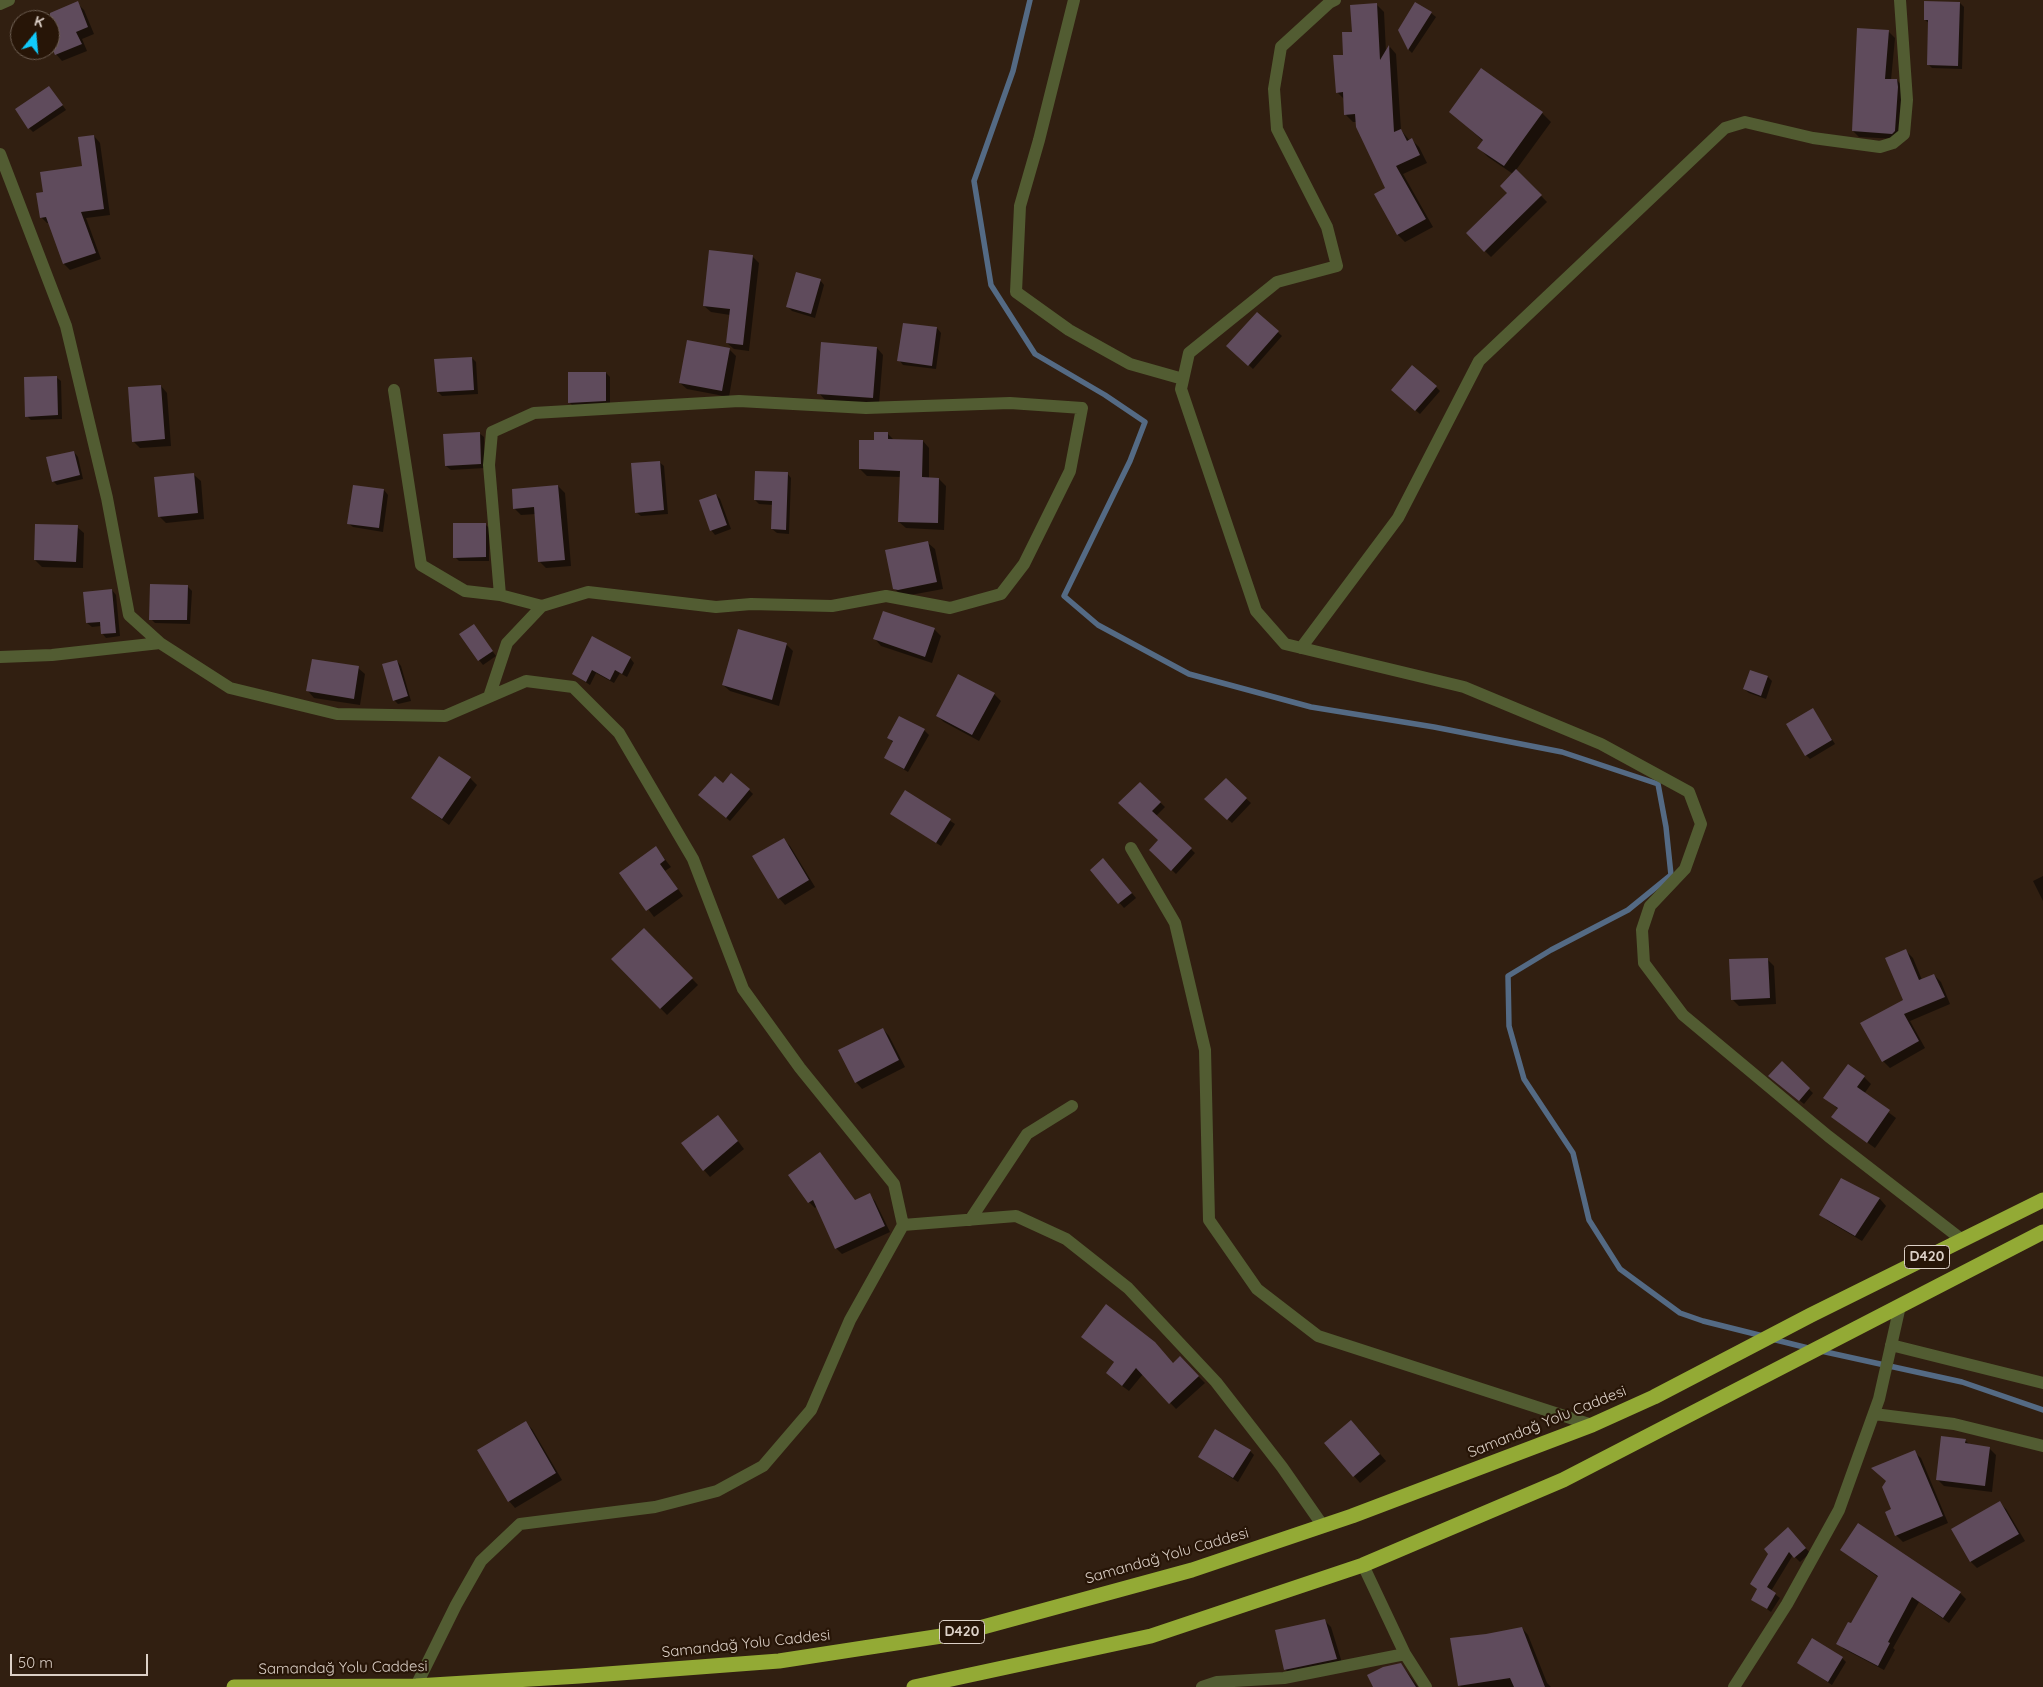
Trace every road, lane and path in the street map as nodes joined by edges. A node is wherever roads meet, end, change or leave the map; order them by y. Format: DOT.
graph roads {
  1 [pos="9,0"];
  2 [pos="1074,0"];
  3 [pos="1335,0"];
  4 [pos="1900,0"];
  5 [pos="0,4"];
  6 [pos="0,154"];
  7 [pos="1184,378"];
  8 [pos="394,390"];
  9 [pos="500,595"];
  10 [pos="542,606"];
  11 [pos="160,643"];
  12 [pos="1301,648"];
  13 [pos="0,657"];
  14 [pos="489,697"];
  15 [pos="1131,848"];
  16 [pos="1072,1106"];
  17 [pos="2043,1200"];
  18 [pos="970,1220"];
  19 [pos="903,1225"];
  20 [pos="2043,1232"];
  21 [pos="1961,1240"];
  22 [pos="1900,1306"];
  23 [pos="1890,1349"];
  24 [pos="2043,1383"];
  25 [pos="1874,1414"];
  26 [pos="1592,1425"];
  27 [pos="2043,1446"];
  28 [pos="1323,1526"];
  29 [pos="1363,1565"];
  30 [pos="1404,1654"];
  31 [pos="416,1686"];
  32 [pos="234,1687"];
  33 [pos="914,1687"];
  34 [pos="1202,1687"];
  35 [pos="1426,1687"];
  36 [pos="1734,1687"];
  1 -- 5 [label="street"];
  2 -- 7 [label="street"];
  3 -- 7 [label="street"];
  4 -- 12 [label="street"];
  6 -- 11 [label="street"];
  7 -- 12 [label="street"];
  8 -- 9 [label="street"];
  9 -- 10 [label="street"];
  9 -- 10 [label="street"];
  10 -- 14 [label="street"];
  11 -- 13 [label="street"];
  11 -- 14 [label="street"];
  12 -- 21 [label="street"];
  14 -- 19 [label="street"];
  15 -- 26 [label="street"];
  16 -- 18 [label="street"];
  17 -- 21 [label="highway, Samandağ Yolu Caddesi / D420"];
  18 -- 19 [label="street"];
  18 -- 28 [label="street"];
  19 -- 31 [label="street"];
  20 -- 22 [label="highway, D420"];
  21 -- 26 [label="highway, Samandağ Yolu Caddesi / D420"];
  22 -- 23 [label="street"];
  22 -- 29 [label="highway, D420"];
  23 -- 24 [label="street"];
  23 -- 25 [label="street"];
  25 -- 27 [label="street"];
  25 -- 36 [label="street"];
  26 -- 28 [label="highway, Samandağ Yolu Caddesi / D420"];
  28 -- 31 [label="highway, Samandağ Yolu Caddesi / D420"];
  29 -- 30 [label="street"];
  29 -- 33 [label="highway, D420"];
  30 -- 34 [label="street"];
  30 -- 35 [label="street"];
  31 -- 32 [label="highway, Samandağ Yolu Caddesi / D420"];
}
